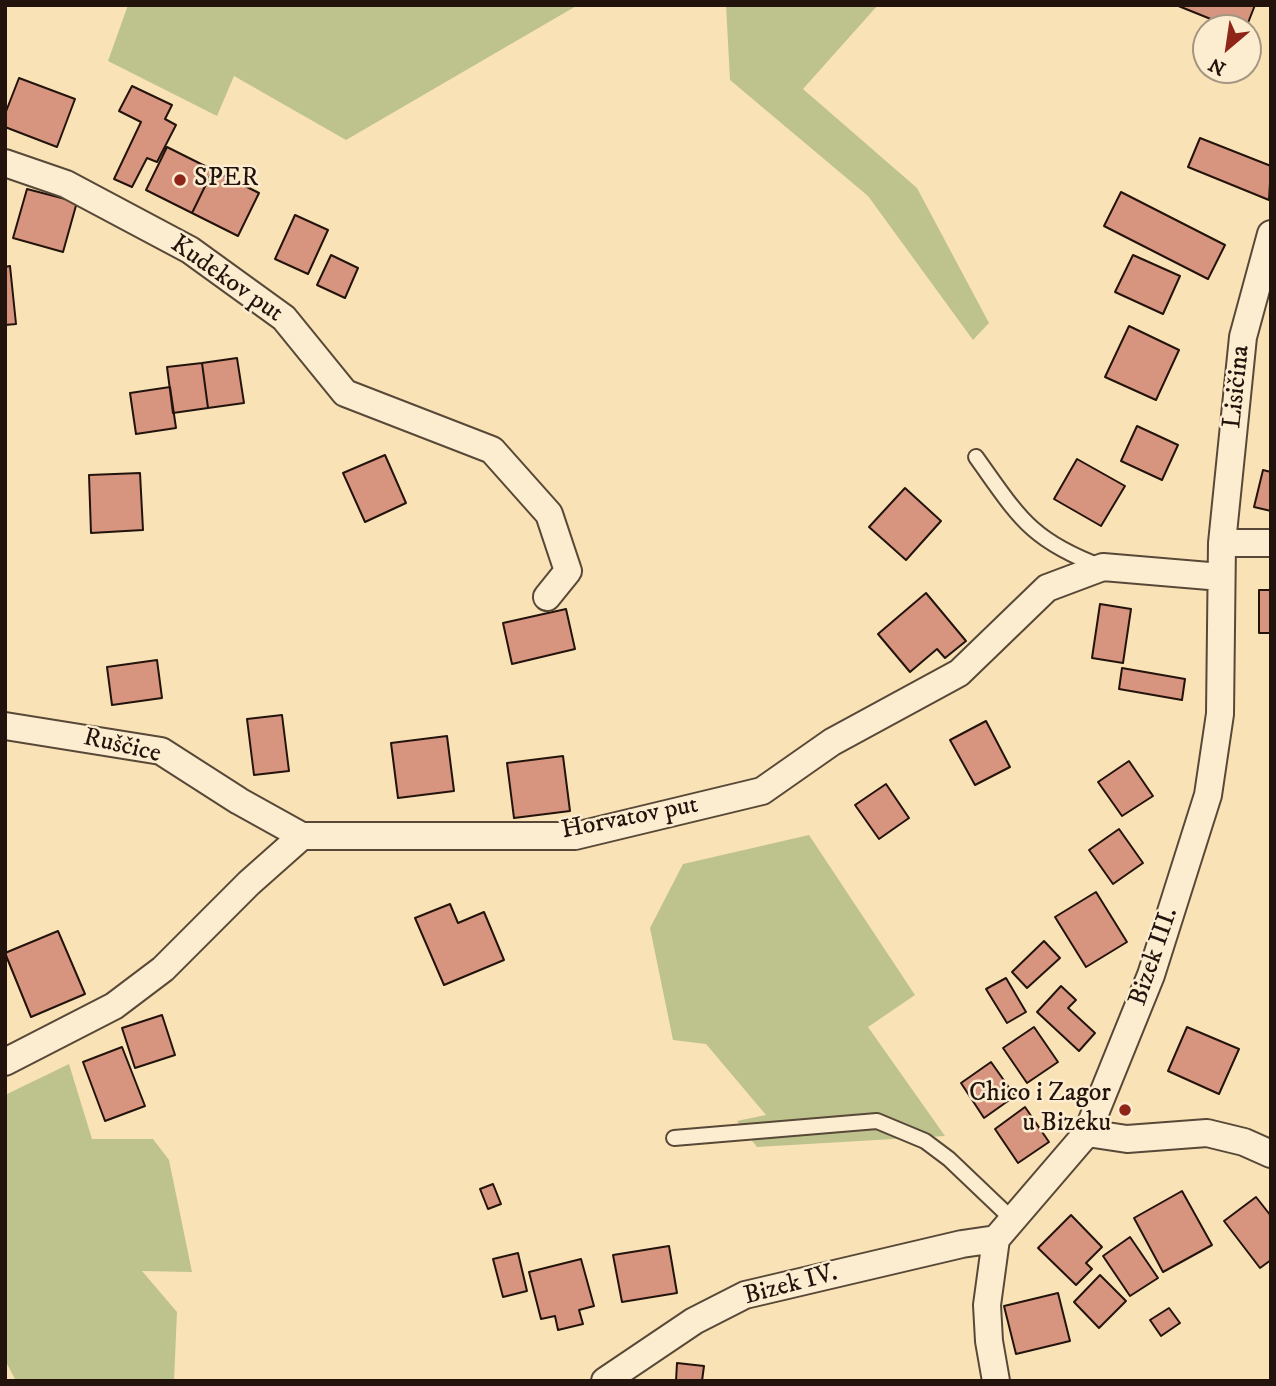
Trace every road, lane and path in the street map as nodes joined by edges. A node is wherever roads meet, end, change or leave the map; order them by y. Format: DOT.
graph roads {
  1 [pos="5,163"];
  2 [pos="1271,234"];
  3 [pos="976,457"];
  4 [pos="1222,543"];
  5 [pos="1271,543"];
  6 [pos="1103,567"];
  7 [pos="1221,577"];
  8 [pos="547,597"];
  9 [pos="5,726"];
  10 [pos="302,836"];
  11 [pos="5,1062"];
  12 [pos="1087,1133"];
  13 [pos="674,1138"];
  14 [pos="1271,1154"];
  15 [pos="1004,1229"];
  16 [pos="605,1381"];
  17 [pos="996,1381"];
  1 -- 8 [label="street, Kudekov put"];
  2 -- 4 [label="street, Lisičina"];
  3 -- 6 [label="lane"];
  4 -- 5 [label="street"];
  4 -- 7 [label="street, Bizek III."];
  6 -- 7 [label="street, Horvatov put"];
  6 -- 10 [label="street, Horvatov put"];
  7 -- 12 [label="street, Bizek III."];
  9 -- 10 [label="street, Ruščice"];
  10 -- 11 [label="street"];
  12 -- 14 [label="street"];
  12 -- 15 [label="street, Bizek III."];
  13 -- 15 [label="lane"];
  15 -- 16 [label="street, Bizek IV."];
  15 -- 17 [label="street"];
}
